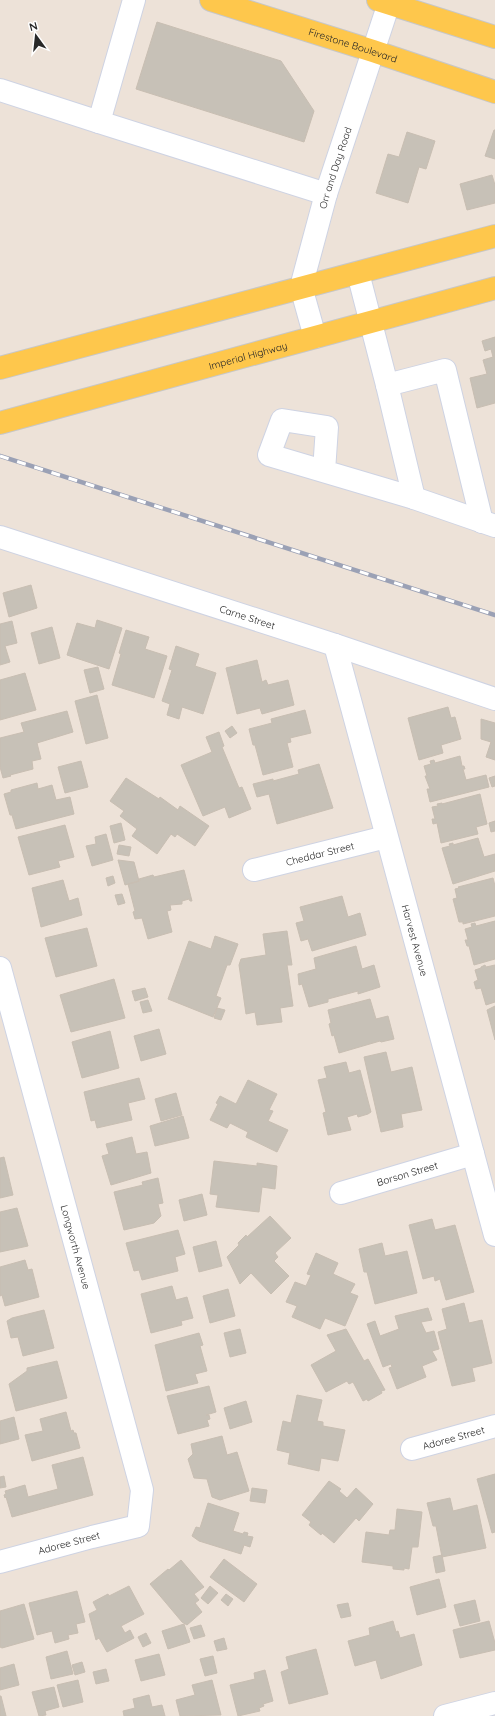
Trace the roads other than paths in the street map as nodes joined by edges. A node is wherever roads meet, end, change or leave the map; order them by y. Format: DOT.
graph roads {
  1 [pos="134,0"];
  2 [pos="211,0"];
  3 [pos="386,1"];
  4 [pos="495,37"];
  5 [pos="373,51"];
  6 [pos="0,90"];
  7 [pos="495,92"];
  8 [pos="99,122"];
  9 [pos="326,194"];
  10 [pos="495,236"];
  11 [pos="358,273"];
  12 [pos="302,287"];
  13 [pos="495,288"];
  14 [pos="371,321"];
  15 [pos="315,338"];
  16 [pos="0,368"];
  17 [pos="387,385"];
  18 [pos="0,423"];
  19 [pos="324,471"];
  20 [pos="414,498"];
  21 [pos="489,524"];
  22 [pos="0,537"];
  23 [pos="335,645"];
  24 [pos="495,699"];
  25 [pos="386,837"];
  26 [pos="254,870"];
  27 [pos="0,968"];
  28 [pos="473,1154"];
  29 [pos="341,1193"];
  30 [pos="495,1235"];
  31 [pos="495,1426"];
  32 [pos="412,1449"];
  33 [pos="138,1526"];
  34 [pos="0,1562"];
  35 [pos="495,1703"];
  36 [pos="445,1716"];
  1 -- 8 [label="street"];
  2 -- 5 [label="main road, Firestone Boulevard"];
  3 -- 4 [label="main road"];
  3 -- 5 [label="street, Orr and Day Road"];
  5 -- 7 [label="main road, Firestone Boulevard"];
  5 -- 9 [label="street, Orr and Day Road"];
  6 -- 8 [label="street"];
  8 -- 9 [label="street"];
  9 -- 12 [label="street, Orr and Day Road"];
  10 -- 11 [label="main road"];
  11 -- 12 [label="main road"];
  11 -- 14 [label="street"];
  12 -- 15 [label="street, Orr and Day Road"];
  12 -- 16 [label="main road"];
  13 -- 14 [label="main road, Imperial Highway"];
  14 -- 15 [label="main road, Imperial Highway"];
  14 -- 17 [label="street"];
  15 -- 18 [label="main road, Imperial Highway"];
  17 -- 20 [label="street"];
  17 -- 21 [label="street"];
  19 -- 20 [label="street"];
  20 -- 21 [label="street"];
  22 -- 23 [label="street, Carne Street"];
  23 -- 24 [label="street, Carne Street"];
  23 -- 25 [label="street, Harvest Avenue"];
  25 -- 26 [label="street, Cheddar Street"];
  25 -- 28 [label="street, Harvest Avenue"];
  27 -- 33 [label="street, Longworth Avenue"];
  28 -- 29 [label="street, Borson Street"];
  28 -- 30 [label="street, Harvest Avenue"];
  31 -- 32 [label="street, Adoree Street"];
  33 -- 34 [label="street, Adoree Street"];
  35 -- 36 [label="street"];
}
